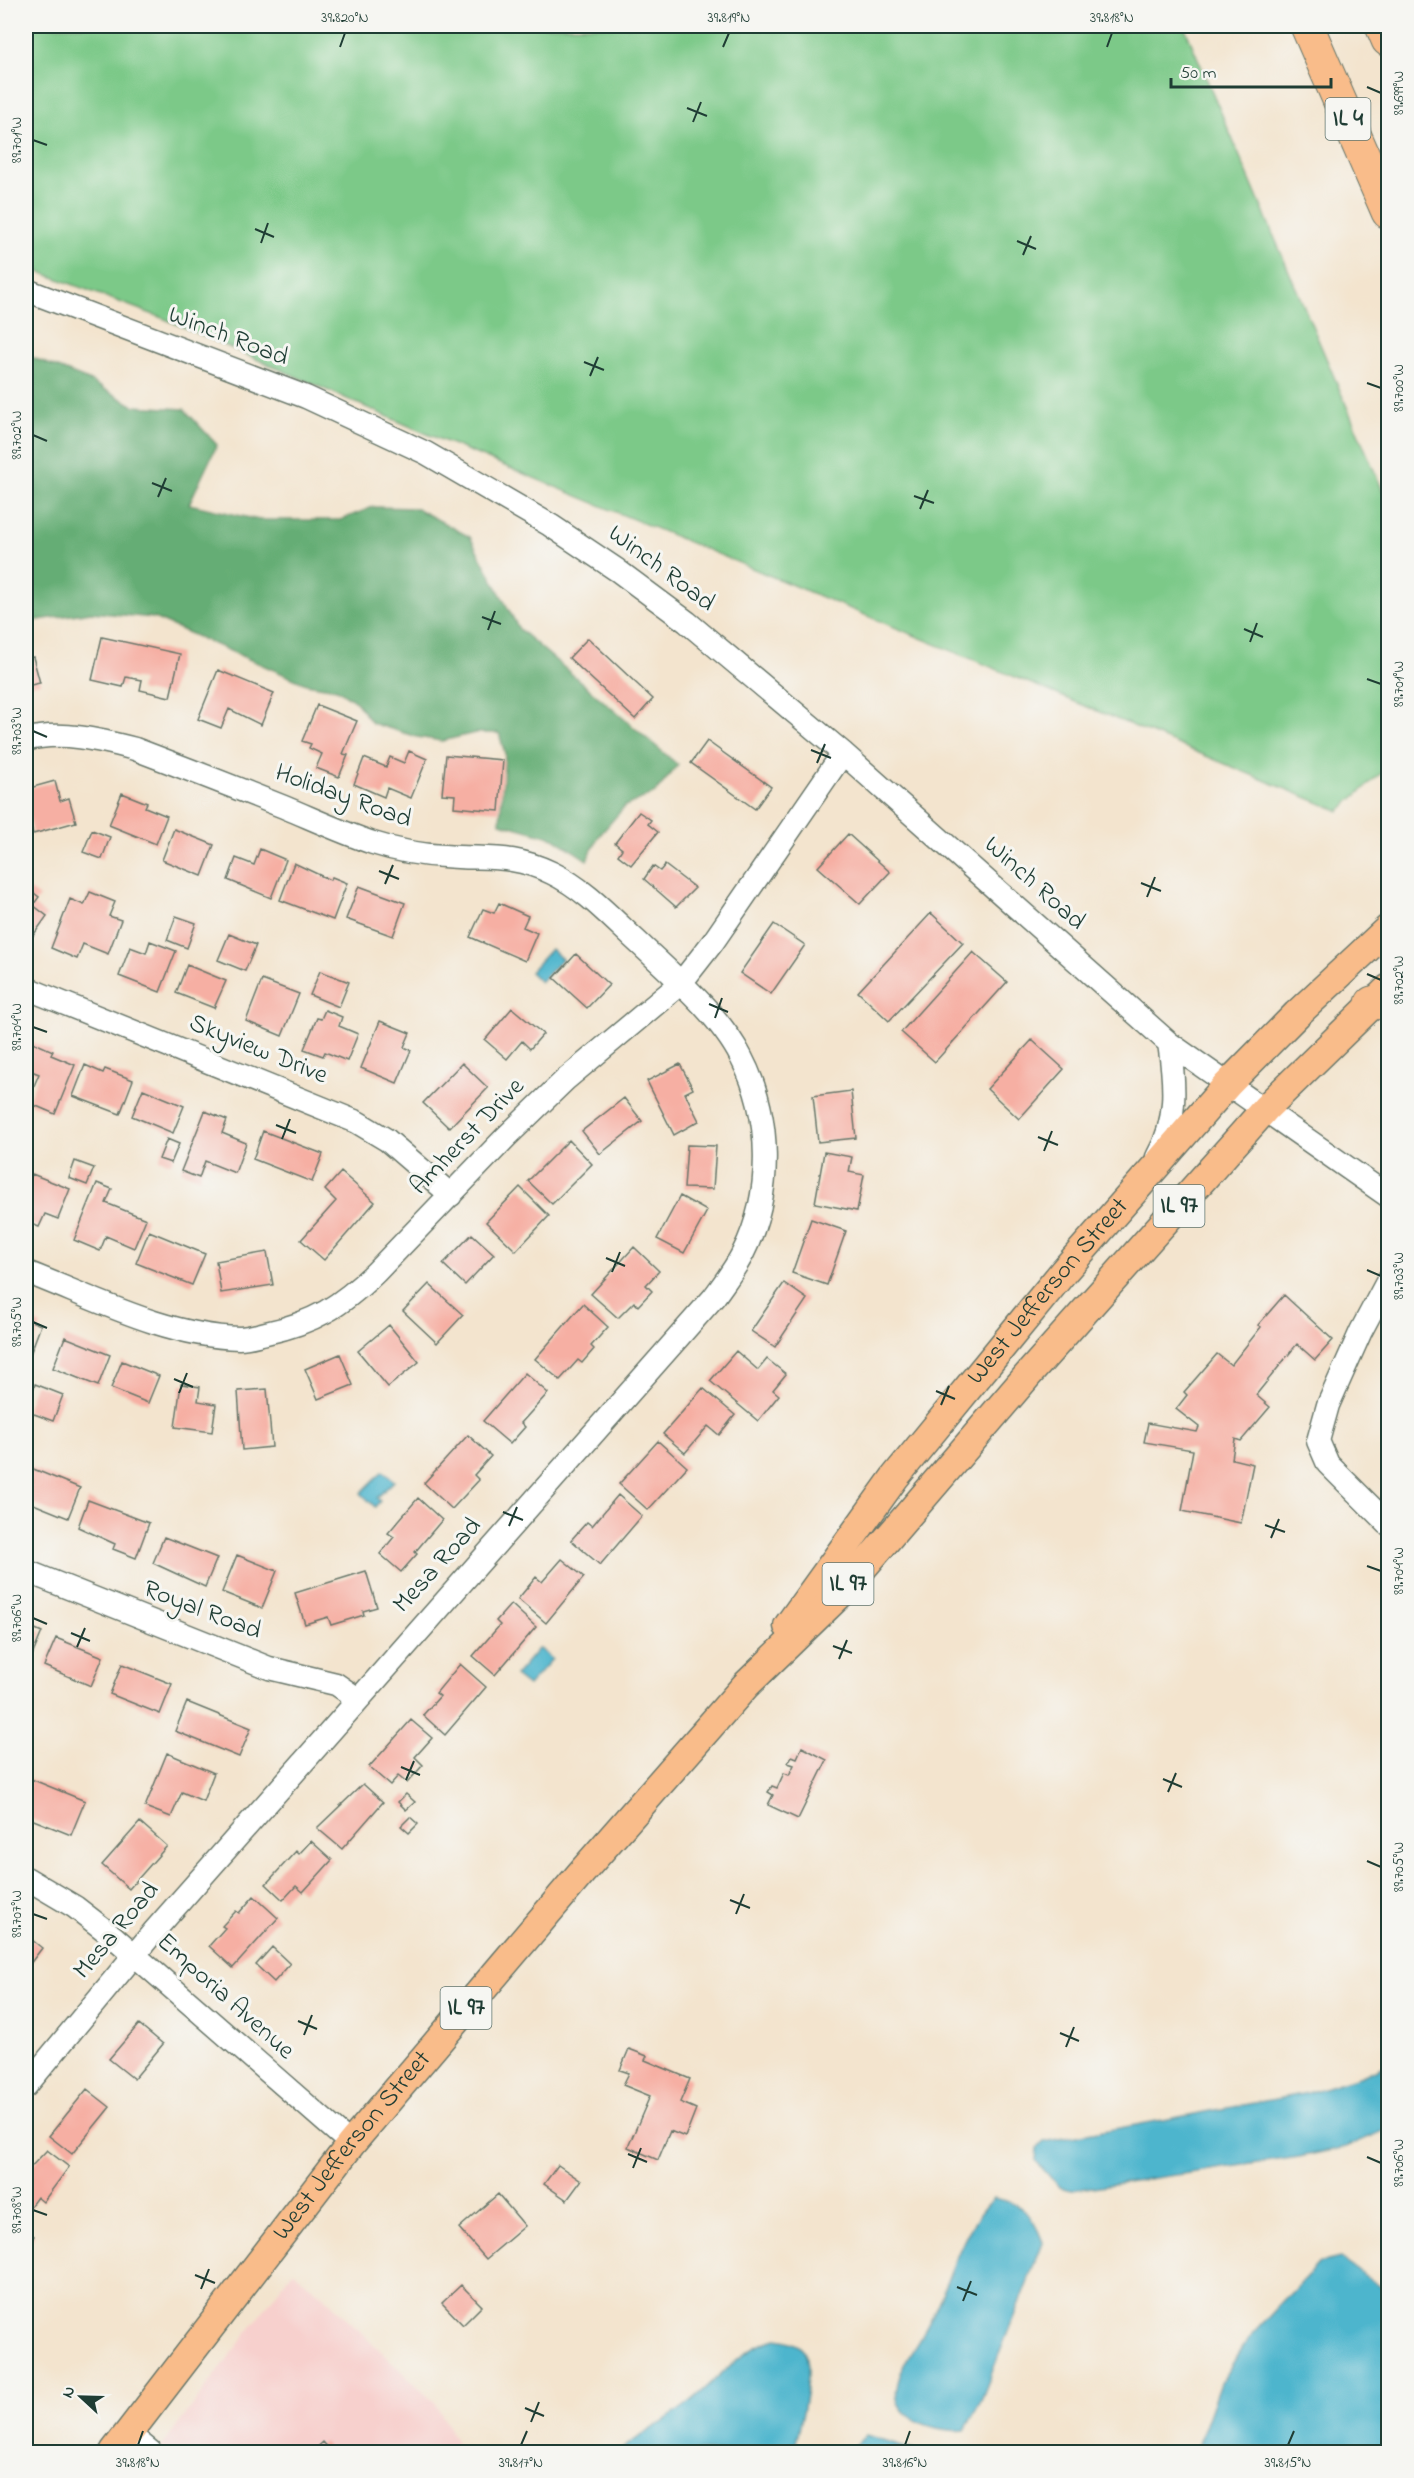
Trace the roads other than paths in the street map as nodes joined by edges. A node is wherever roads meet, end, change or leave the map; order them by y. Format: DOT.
graph roads {
  1 [pos="1307,26"];
  2 [pos="1382,26"];
  3 [pos="1389,40"];
  4 [pos="1389,213"];
  5 [pos="26,290"];
  6 [pos="26,740"];
  7 [pos="843,753"];
  8 [pos="1389,929"];
  9 [pos="681,983"];
  10 [pos="26,988"];
  11 [pos="1383,998"];
  12 [pos="1169,1043"];
  13 [pos="1227,1084"];
  14 [pos="1266,1108"];
  15 [pos="1146,1176"];
  16 [pos="451,1195"];
  17 [pos="1389,1196"];
  18 [pos="26,1272"];
  19 [pos="1389,1280"];
  20 [pos="1389,1524"];
  21 [pos="26,1571"];
  22 [pos="746,1685"];
  23 [pos="358,1699"];
  24 [pos="26,1878"];
  25 [pos="134,1954"];
  26 [pos="26,2086"];
  27 [pos="351,2144"];
  28 [pos="121,2443"];
  29 [pos="151,2452"];
  1 -- 4 [label="highway, IL 4"];
  2 -- 3 [label="highway"];
  5 -- 7 [label="street, Winch Road"];
  6 -- 9 [label="street, Holiday Road"];
  7 -- 9 [label="street, Amherst Drive"];
  7 -- 12 [label="street, Winch Road"];
  8 -- 13 [label="main road, West Jefferson Street / IL 97"];
  9 -- 16 [label="street, Amherst Drive"];
  9 -- 23 [label="street, Mesa Road"];
  10 -- 16 [label="street, Skyview Drive"];
  11 -- 14 [label="main road, West Jefferson Street / IL 97"];
  12 -- 13 [label="street, Winch Road"];
  12 -- 15 [label="street"];
  13 -- 14 [label="street, Winch Road"];
  13 -- 15 [label="main road, West Jefferson Street / IL 97"];
  14 -- 17 [label="street, Winch Road"];
  14 -- 22 [label="main road, West Jefferson Street / IL 97"];
  15 -- 22 [label="main road, West Jefferson Street / IL 97"];
  16 -- 18 [label="street, Amherst Drive"];
  19 -- 20 [label="street"];
  21 -- 23 [label="street, Royal Road"];
  22 -- 27 [label="main road, West Jefferson Street / IL 97"];
  23 -- 25 [label="street, Mesa Road"];
  24 -- 25 [label="street, Emporia Avenue"];
  25 -- 26 [label="street, Mesa Road"];
  25 -- 27 [label="street, Emporia Avenue"];
  27 -- 28 [label="main road, West Jefferson Street / IL 97"];
  28 -- 29 [label="street"];
}
